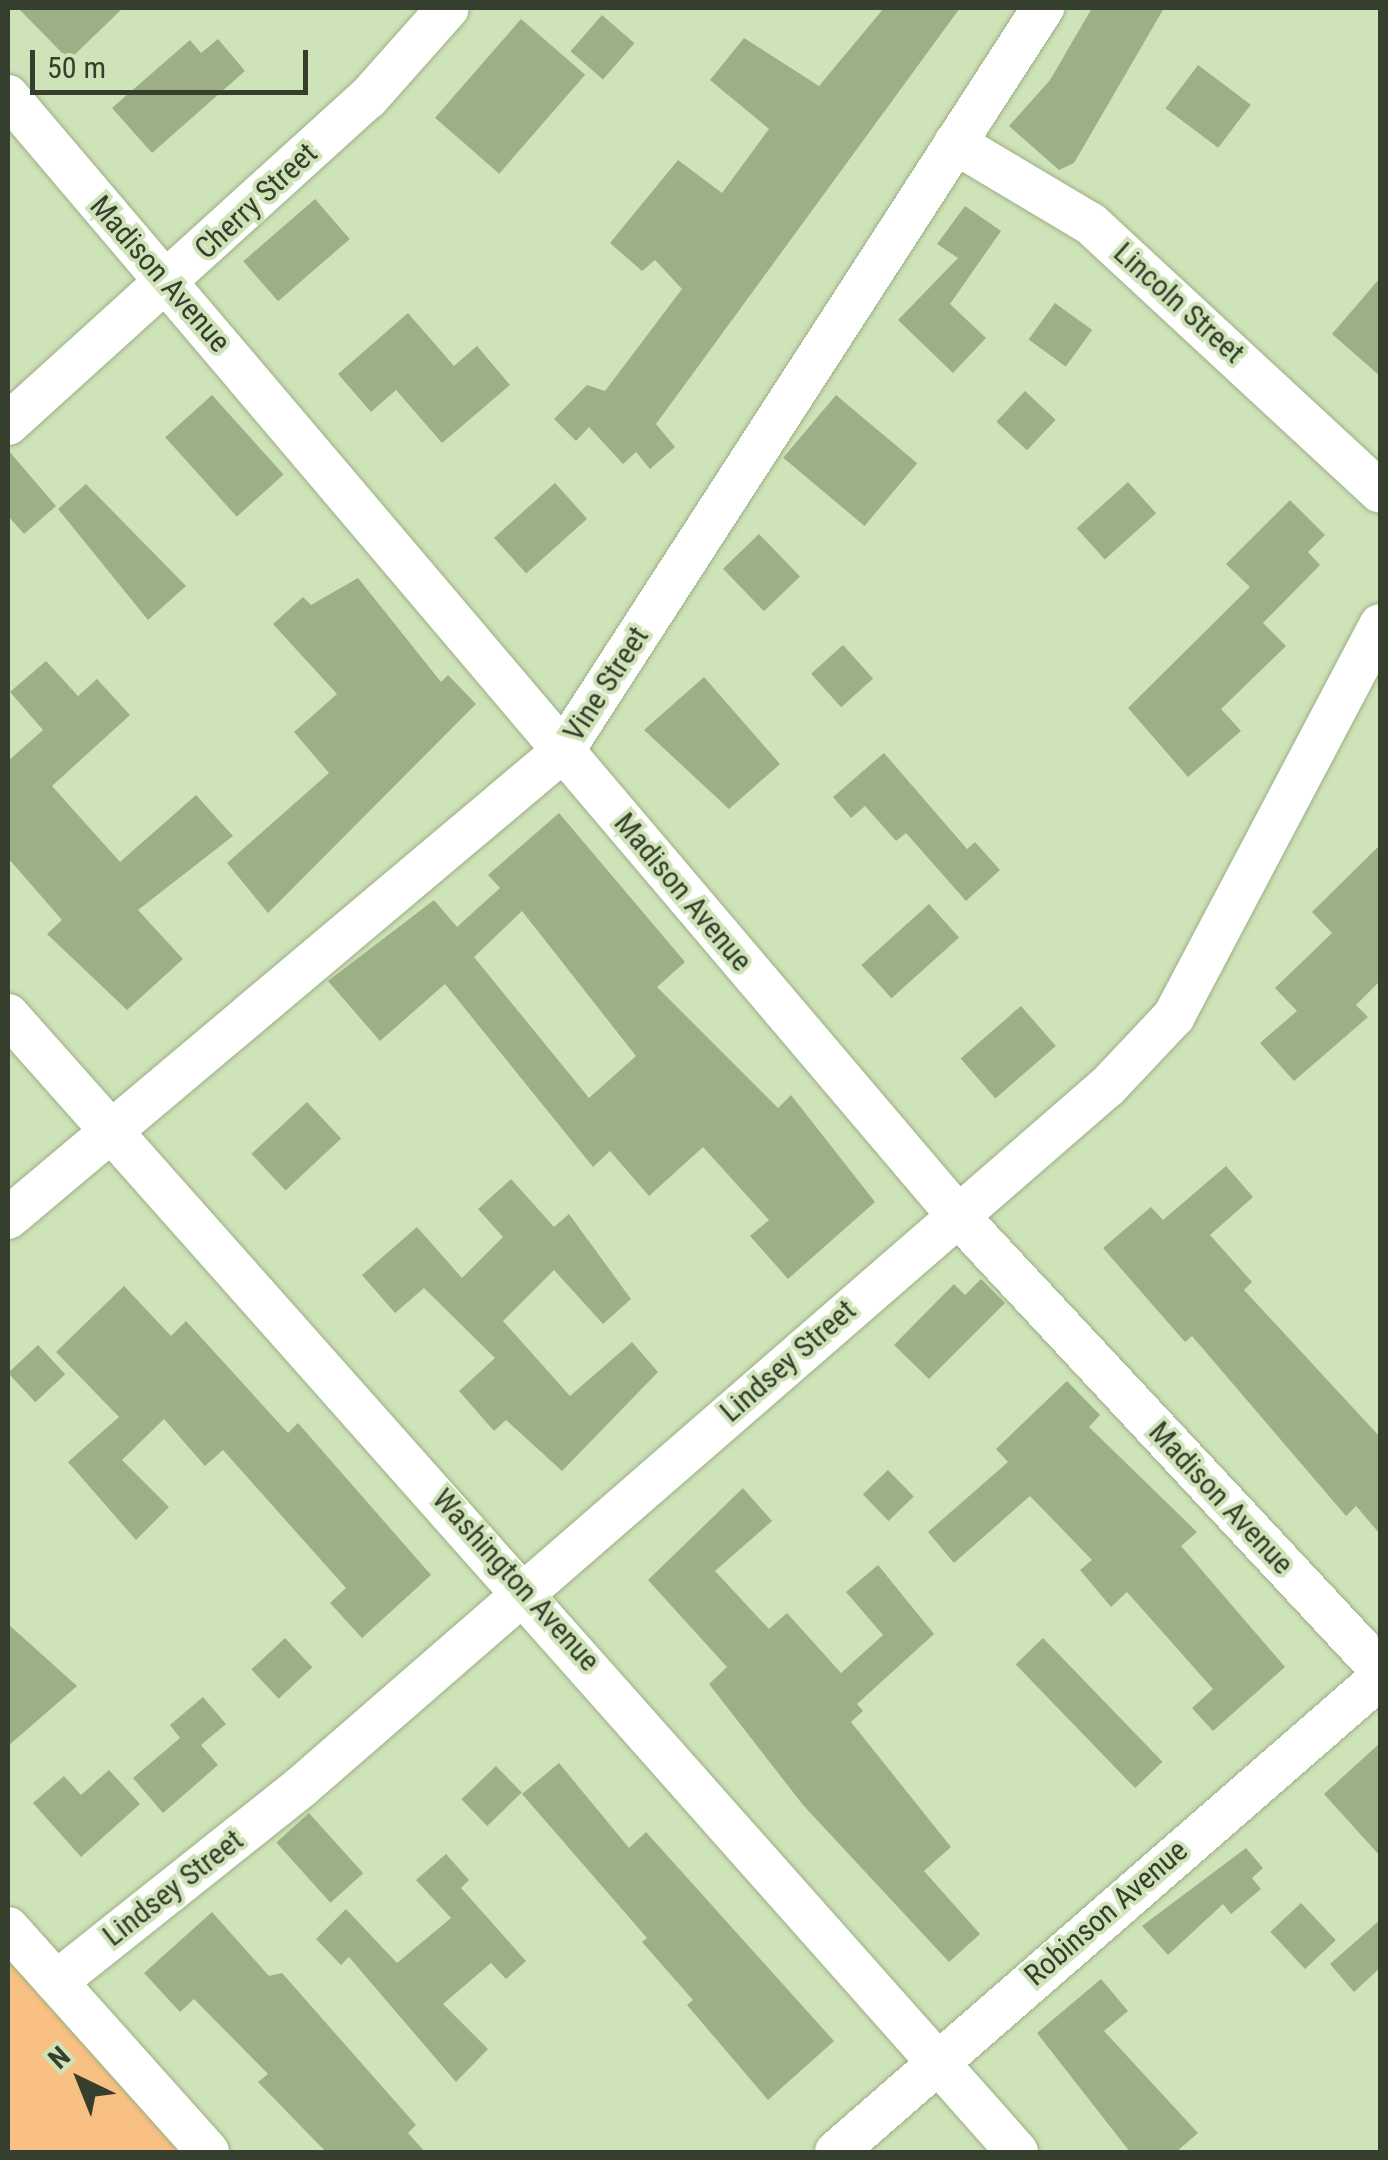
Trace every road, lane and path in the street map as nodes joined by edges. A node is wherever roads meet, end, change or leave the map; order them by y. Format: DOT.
graph roads {
  1 [pos="448,8"];
  2 [pos="1043,8"];
  3 [pos="8,96"];
  4 [pos="955,143"];
  5 [pos="168,282"];
  6 [pos="8,424"];
  7 [pos="1380,492"];
  8 [pos="1380,625"];
  9 [pos="563,751"];
  10 [pos="8,1014"];
  11 [pos="104,1132"];
  12 [pos="958,1216"];
  13 [pos="8,1218"];
  14 [pos="528,1591"];
  15 [pos="1380,1669"];
  16 [pos="1380,1678"];
  17 [pos="8,1928"];
  18 [pos="56,1982"];
  19 [pos="935,2058"];
  20 [pos="208,2152"];
  21 [pos="836,2152"];
  22 [pos="1017,2152"];
  1 -- 5 [label="street, Cherry Street"];
  2 -- 4 [label="street, Vine Street"];
  3 -- 5 [label="street, Madison Avenue"];
  4 -- 7 [label="street, Lincoln Street"];
  4 -- 9 [label="street, Vine Street"];
  5 -- 6 [label="street, Cherry Street"];
  5 -- 9 [label="street, Madison Avenue"];
  8 -- 12 [label="street, Lindsey Street"];
  9 -- 11 [label="street, Vine Street"];
  9 -- 12 [label="street, Madison Avenue"];
  10 -- 11 [label="street, Washington Avenue"];
  11 -- 13 [label="street, Vine Street"];
  11 -- 14 [label="street, Washington Avenue"];
  12 -- 14 [label="street, Lindsey Street"];
  12 -- 15 [label="street, Madison Avenue"];
  14 -- 18 [label="street, Lindsey Street"];
  14 -- 19 [label="street, Washington Avenue"];
  16 -- 19 [label="street, Robinson Avenue"];
  17 -- 18 [label="street"];
  18 -- 20 [label="street"];
  19 -- 21 [label="street, Robinson Avenue"];
  19 -- 22 [label="street, Washington Avenue"];
}
